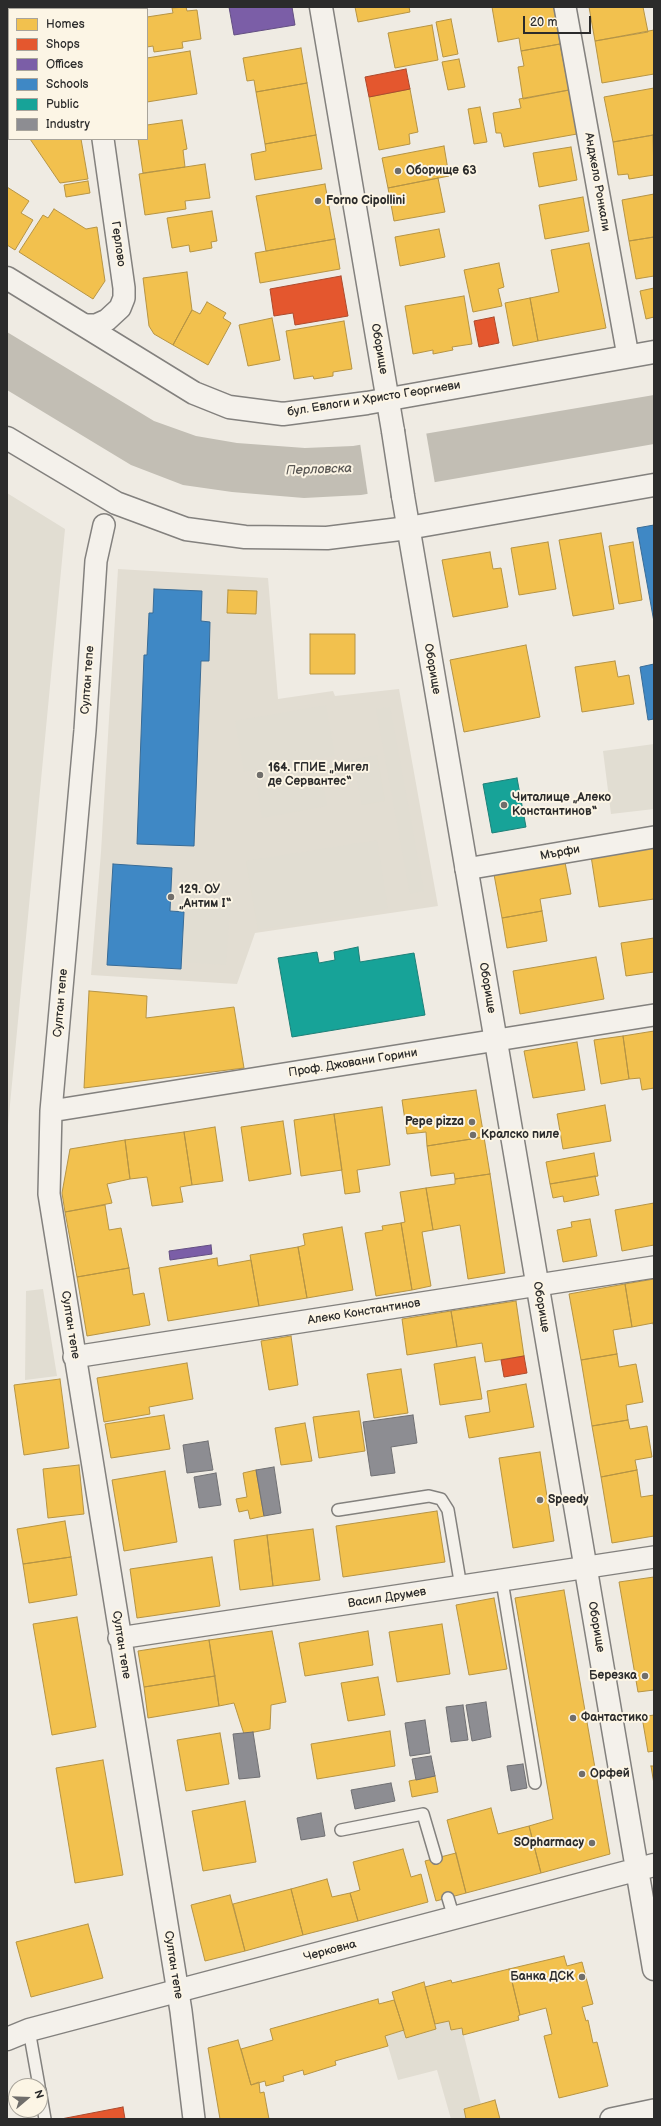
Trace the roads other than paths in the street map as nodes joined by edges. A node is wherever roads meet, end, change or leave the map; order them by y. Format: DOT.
graph roads {
  1 [pos="321,7"];
  2 [pos="565,7"];
  3 [pos="103,140"];
  4 [pos="7,278"];
  5 [pos="86,325"];
  6 [pos="654,352"];
  7 [pos="628,356"];
  8 [pos="387,399"];
  9 [pos="7,438"];
  10 [pos="654,485"];
  11 [pos="104,525"];
  12 [pos="408,528"];
  13 [pos="654,837"];
  14 [pos="466,869"];
  15 [pos="654,1015"];
  16 [pos="496,1040"];
  17 [pos="51,1111"];
  18 [pos="654,1267"];
  19 [pos="537,1285"];
  20 [pos="74,1357"];
  21 [pos="338,1510"];
  22 [pos="654,1557"];
  23 [pos="586,1568"];
  24 [pos="502,1581"];
  25 [pos="461,1587"];
  26 [pos="120,1638"];
  27 [pos="535,1783"];
  28 [pos="341,1830"];
  29 [pos="436,1858"];
  30 [pos="646,1868"];
  31 [pos="654,1968"];
  32 [pos="177,1991"];
  33 [pos="29,2030"];
  34 [pos="7,2039"];
  35 [pos="38,2078"];
  36 [pos="654,2110"];
  37 [pos="194,2119"];
  38 [pos="611,2119"];
  1 -- 8 [label="street, Оборище"];
  2 -- 7 [label="street, Анджело Ронкали"];
  3 -- 5 [label="street, Герлово"];
  4 -- 5 [label="street, бул. Евлоги и Христо Георгиеви"];
  5 -- 8 [label="street, бул. Евлоги и Христо Георгиеви"];
  6 -- 7 [label="street, бул. Евлоги и Христо Георгиеви"];
  7 -- 8 [label="street, бул. Евлоги и Христо Георгиеви"];
  8 -- 12 [label="street, Оборище, bridge"];
  9 -- 12 [label="street"];
  10 -- 12 [label="street"];
  11 -- 17 [label="street, Султан тепе"];
  12 -- 14 [label="street, Оборище"];
  13 -- 14 [label="street, Мърфи"];
  14 -- 16 [label="street, Оборище"];
  15 -- 16 [label="street, Проф. Джовани Горини"];
  16 -- 17 [label="street, Проф. Джовани Горини"];
  16 -- 19 [label="street, Оборище"];
  17 -- 20 [label="street, Султан тепе"];
  18 -- 19 [label="street, Алеко Константинов"];
  19 -- 20 [label="street, Алеко Константинов"];
  19 -- 23 [label="street, Оборище"];
  20 -- 26 [label="street, Султан тепе"];
  21 -- 25 [label="lane"];
  22 -- 23 [label="street, Васил Друмев"];
  23 -- 24 [label="street, Васил Друмев"];
  23 -- 30 [label="street, Оборище"];
  24 -- 25 [label="street, Васил Друмев"];
  24 -- 27 [label="lane"];
  25 -- 26 [label="street, Васил Друмев"];
  26 -- 32 [label="street, Султан тепе"];
  28 -- 29 [label="lane"];
  30 -- 31 [label="street, Оборище"];
  30 -- 32 [label="street, Черковна"];
  32 -- 33 [label="street, Черковна"];
  32 -- 37 [label="street, Султан тепе"];
  33 -- 34 [label="street, Черковна"];
  33 -- 35 [label="lane"];
  36 -- 38 [label="street"];
}
